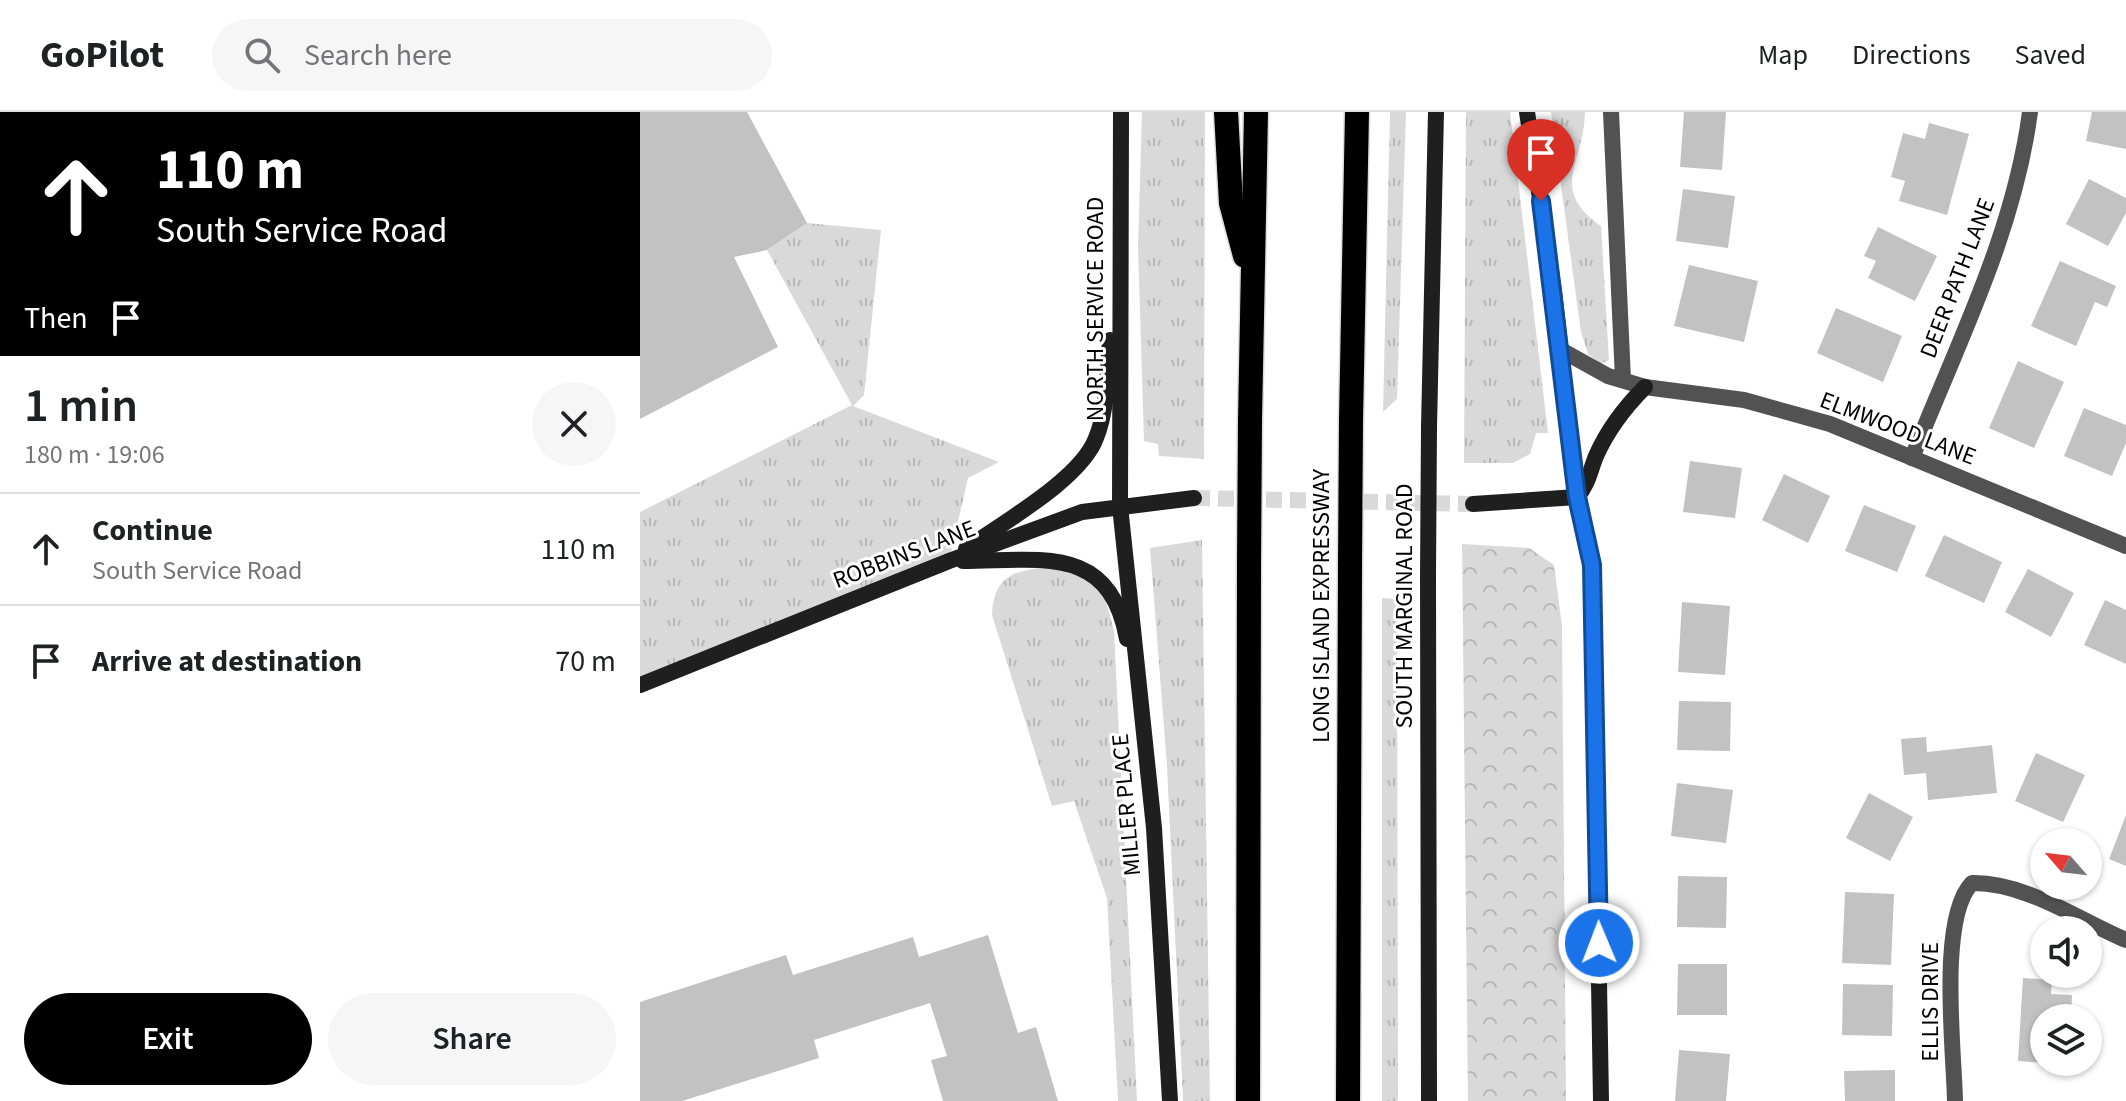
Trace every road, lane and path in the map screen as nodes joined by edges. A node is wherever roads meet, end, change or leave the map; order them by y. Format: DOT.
graph roads {
  1 [pos="1121,112"];
  2 [pos="1226,112"];
  3 [pos="1256,112"];
  4 [pos="1357,112"];
  5 [pos="1436,112"];
  6 [pos="1527,112"];
  7 [pos="1611,112"];
  8 [pos="2030,112"];
  9 [pos="1118,271"];
  10 [pos="1253,284"];
  11 [pos="1561,350"];
  12 [pos="1623,380"];
  13 [pos="1645,387"];
  14 [pos="1912,458"];
  15 [pos="1577,497"];
  16 [pos="1194,498"];
  17 [pos="1473,504"];
  18 [pos="1120,506"];
  19 [pos="2126,546"];
  20 [pos="949,561"];
  21 [pos="640,685"];
  22 [pos="1144,729"];
  23 [pos="2126,940"];
  24 [pos="1170,1101"];
  25 [pos="1248,1101"];
  26 [pos="1348,1101"];
  27 [pos="1429,1101"];
  28 [pos="1601,1101"];
  29 [pos="1955,1101"];
  1 -- 9 [label="street, NORTH SERVICE ROAD"];
  2 -- 10 [label="highway"];
  3 -- 10 [label="highway"];
  4 -- 26 [label="highway, LONG ISLAND EXPRESSWAY, bridge"];
  5 -- 27 [label="street, SOUTH MARGINAL ROAD, bridge"];
  6 -- 11 [label="street"];
  7 -- 12 [label="street"];
  8 -- 14 [label="street, DEER PATH LANE"];
  9 -- 18 [label="street, NORTH SERVICE ROAD"];
  9 -- 20 [label="street"];
  10 -- 25 [label="highway, bridge"];
  11 -- 12 [label="street, ELMWOOD LANE"];
  11 -- 15 [label="street"];
  12 -- 13 [label="street, ELMWOOD LANE"];
  13 -- 14 [label="street, ELMWOOD LANE"];
  13 -- 15 [label="street"];
  14 -- 19 [label="street, ELMWOOD LANE"];
  15 -- 17 [label="street"];
  15 -- 28 [label="street"];
  16 -- 18 [label="street, ROBBINS LANE"];
  18 -- 20 [label="street, ROBBINS LANE"];
  18 -- 22 [label="street, MILLER PLACE"];
  20 -- 21 [label="street, ROBBINS LANE"];
  20 -- 22 [label="street"];
  22 -- 24 [label="street, MILLER PLACE"];
  23 -- 29 [label="street, ELLIS DRIVE"];
}
